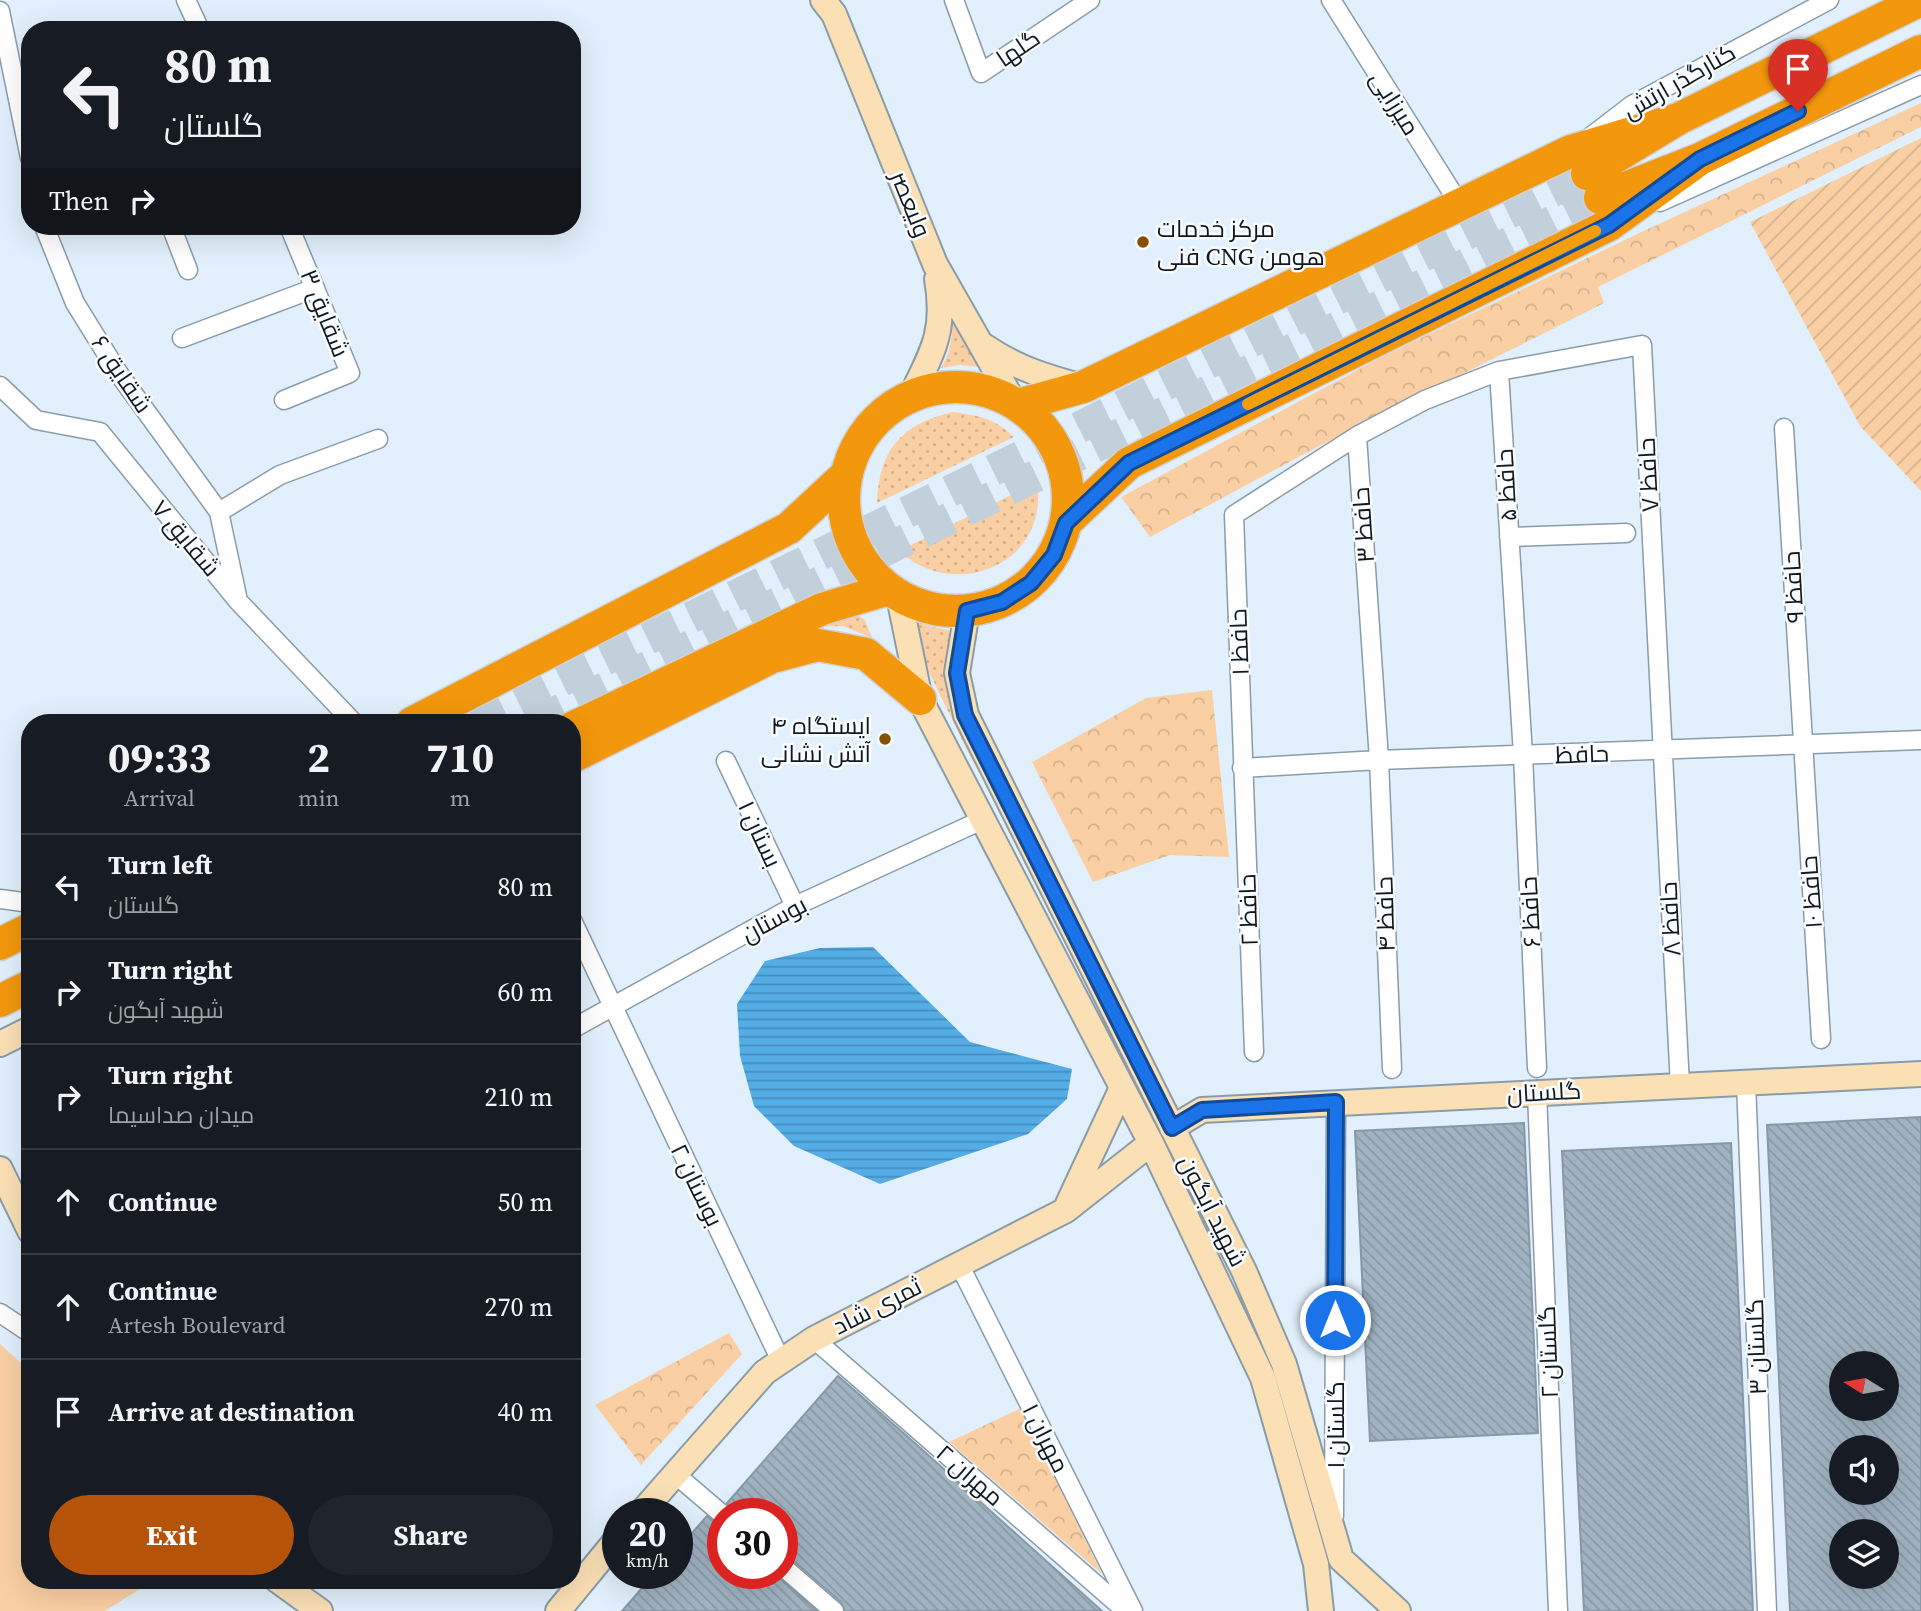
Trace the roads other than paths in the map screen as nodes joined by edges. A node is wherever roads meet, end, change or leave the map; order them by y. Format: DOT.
graph roads {
  1 [pos="186,0"];
  2 [pos="823,0"];
  3 [pos="954,0"];
  4 [pos="1090,0"];
  5 [pos="1331,0"];
  6 [pos="1829,0"];
  7 [pos="1921,0"];
  8 [pos="0,10"];
  9 [pos="196,21"];
  10 [pos="1921,51"];
  11 [pos="1921,85"];
  12 [pos="21,100"];
  13 [pos="1592,187"];
  14 [pos="1460,205"];
  15 [pos="48,235"];
  16 [pos="174,235"];
  17 [pos="293,235"];
  18 [pos="935,264"];
  19 [pos="188,270"];
  20 [pos="315,288"];
  21 [pos="182,338"];
  22 [pos="981,343"];
  23 [pos="1499,371"];
  24 [pos="0,386"];
  25 [pos="1083,387"];
  26 [pos="911,396"];
  27 [pos="284,400"];
  28 [pos="1016,403"];
  29 [pos="1784,428"];
  30 [pos="1357,436"];
  31 [pos="378,439"];
  32 [pos="846,475"];
  33 [pos="219,512"];
  34 [pos="1066,523"];
  35 [pos="1626,533"];
  36 [pos="1509,537"];
  37 [pos="894,593"];
  38 [pos="238,601"];
  39 [pos="967,611"];
  40 [pos="920,699"];
  41 [pos="345,714"];
  42 [pos="429,714"];
  43 [pos="581,724"];
  44 [pos="1921,740"];
  45 [pos="1802,745"];
  46 [pos="1660,751"];
  47 [pos="581,752"];
  48 [pos="1523,755"];
  49 [pos="1379,760"];
  50 [pos="726,761"];
  51 [pos="1242,768"];
  52 [pos="982,820"];
  53 [pos="0,899"];
  54 [pos="21,902"];
  55 [pos="795,906"];
  56 [pos="21,934"];
  57 [pos="1075,934"];
  58 [pos="581,940"];
  59 [pos="0,944"];
  60 [pos="1049,949"];
  61 [pos="21,990"];
  62 [pos="0,1001"];
  63 [pos="612,1009"];
  64 [pos="581,1024"];
  65 [pos="21,1034"];
  66 [pos="1821,1039"];
  67 [pos="0,1044"];
  68 [pos="1254,1052"];
  69 [pos="1537,1068"];
  70 [pos="1392,1069"];
  71 [pos="1921,1074"];
  72 [pos="1746,1083"];
  73 [pos="1680,1086"];
  74 [pos="1121,1090"];
  75 [pos="1537,1093"];
  76 [pos="1336,1102"];
  77 [pos="1172,1128"];
  78 [pos="1151,1143"];
  79 [pos="0,1169"];
  80 [pos="1066,1210"];
  81 [pos="21,1212"];
  82 [pos="959,1264"];
  83 [pos="0,1313"];
  84 [pos="21,1327"];
  85 [pos="814,1339"];
  86 [pos="781,1361"];
  87 [pos="675,1474"];
  88 [pos="654,1498"];
  89 [pos="707,1501"];
  90 [pos="1334,1537"];
  91 [pos="1311,1545"];
  92 [pos="602,1557"];
  93 [pos="1349,1567"];
  94 [pos="798,1580"];
  95 [pos="581,1583"];
  96 [pos="1318,1583"];
  97 [pos="289,1589"];
  98 [pos="576,1589"];
  99 [pos="320,1611"];
  100 [pos="558,1611"];
  101 [pos="834,1611"];
  102 [pos="1126,1611"];
  103 [pos="1133,1611"];
  104 [pos="1321,1611"];
  105 [pos="1398,1611"];
  106 [pos="1558,1611"];
  107 [pos="1766,1611"];
  1 -- 9 [label="street"];
  2 -- 18 [label="main road, ولیعصر"];
  3 -- 4 [label="street, گلها"];
  5 -- 14 [label="street, میرزایی"];
  6 -- 13 [label="street, کنارگذر ارتش"];
  7 -- 13 [label="highway"];
  8 -- 12 [label="street"];
  10 -- 13 [label="highway"];
  11 -- 13 [label="street"];
  13 -- 14 [label="highway"];
  13 -- 34 [label="highway"];
  14 -- 25 [label="highway"];
  15 -- 33 [label="street, شقایق ۶"];
  16 -- 19 [label="street"];
  17 -- 20 [label="street, شقایق ۳"];
  18 -- 22 [label="main road, ولیعصر"];
  18 -- 26 [label="main road"];
  20 -- 21 [label="street"];
  20 -- 27 [label="street, شقایق ۳"];
  22 -- 25 [label="main road"];
  22 -- 28 [label="main road, ولیعصر"];
  23 -- 30 [label="street"];
  23 -- 36 [label="street, حافظ ۵"];
  23 -- 46 [label="street, حافظ ۷"];
  24 -- 38 [label="street, شقایق ۷"];
  25 -- 28 [label="highway"];
  26 -- 28 [label="highway"];
  26 -- 32 [label="highway"];
  28 -- 34 [label="highway"];
  29 -- 45 [label="street, حافظ ۹"];
  30 -- 49 [label="street, حافظ ۳"];
  30 -- 51 [label="street, حافظ ۱"];
  31 -- 33 [label="street"];
  32 -- 37 [label="highway"];
  32 -- 42 [label="highway"];
  33 -- 38 [label="street"];
  34 -- 39 [label="highway"];
  35 -- 36 [label="street"];
  36 -- 48 [label="street, حافظ ۵"];
  37 -- 39 [label="highway"];
  37 -- 40 [label="main road, شهید آبگون"];
  37 -- 43 [label="highway"];
  38 -- 41 [label="street, شقایق ۷"];
  39 -- 57 [label="main road, شهید آبگون"];
  40 -- 47 [label="highway"];
  40 -- 52 [label="main road, شهید آبگون"];
  44 -- 45 [label="street, حافظ"];
  45 -- 46 [label="street, حافظ"];
  45 -- 66 [label="street, حافظ ۱۰"];
  46 -- 48 [label="street, حافظ"];
  46 -- 73 [label="street, حافظ ۸"];
  48 -- 49 [label="street, حافظ"];
  48 -- 69 [label="street, حافظ ۶"];
  49 -- 51 [label="street, حافظ"];
  49 -- 70 [label="street, حافظ ۴"];
  50 -- 55 [label="street, بستان ۱"];
  51 -- 68 [label="street, حافظ ۲"];
  52 -- 55 [label="street, بوستان"];
  52 -- 60 [label="main road, شهید آبگون"];
  53 -- 54 [label="street"];
  55 -- 63 [label="street, بوستان"];
  56 -- 59 [label="highway"];
  57 -- 60 [label="main road"];
  57 -- 77 [label="main road, شهید آبگون"];
  58 -- 63 [label="street, بوستان ۲"];
  60 -- 74 [label="main road, شهید آبگون"];
  61 -- 62 [label="highway"];
  63 -- 64 [label="street, بوستان"];
  63 -- 86 [label="street, بوستان ۲"];
  65 -- 67 [label="main road"];
  71 -- 72 [label="main road, گلستان"];
  72 -- 73 [label="main road, گلستان"];
  72 -- 107 [label="street, گلستان ۳"];
  73 -- 75 [label="main road, گلستان"];
  74 -- 78 [label="main road, شهید آبگون"];
  74 -- 80 [label="main road"];
  75 -- 76 [label="main road, گلستان"];
  75 -- 106 [label="street, گلستان ۲"];
  76 -- 77 [label="main road, گلستان"];
  76 -- 90 [label="street, گلستان ۱"];
  77 -- 90 [label="main road, شهید آبگون"];
  78 -- 80 [label="main road, ثمری شاد"];
  78 -- 91 [label="main road, شهید آبگون"];
  79 -- 81 [label="main road"];
  80 -- 82 [label="main road, ثمری شاد"];
  82 -- 85 [label="main road, ثمری شاد"];
  82 -- 103 [label="street, ۱ مهران"];
  83 -- 84 [label="street"];
  85 -- 86 [label="main road, ثمری شاد"];
  85 -- 102 [label="street, مهران ۲"];
  86 -- 87 [label="main road, ثمری شاد"];
  87 -- 88 [label="main road, ثمری شاد"];
  87 -- 89 [label="street"];
  90 -- 91 [label="main road"];
  90 -- 93 [label="main road, شهید آبگون"];
  91 -- 96 [label="main road, شهید آبگون"];
  92 -- 95 [label="main road"];
  93 -- 96 [label="main road"];
  93 -- 105 [label="main road, شهید آبگون"];
  94 -- 101 [label="street"];
  96 -- 104 [label="main road, شهید آبگون"];
  97 -- 99 [label="main road"];
  98 -- 100 [label="main road"];
}
